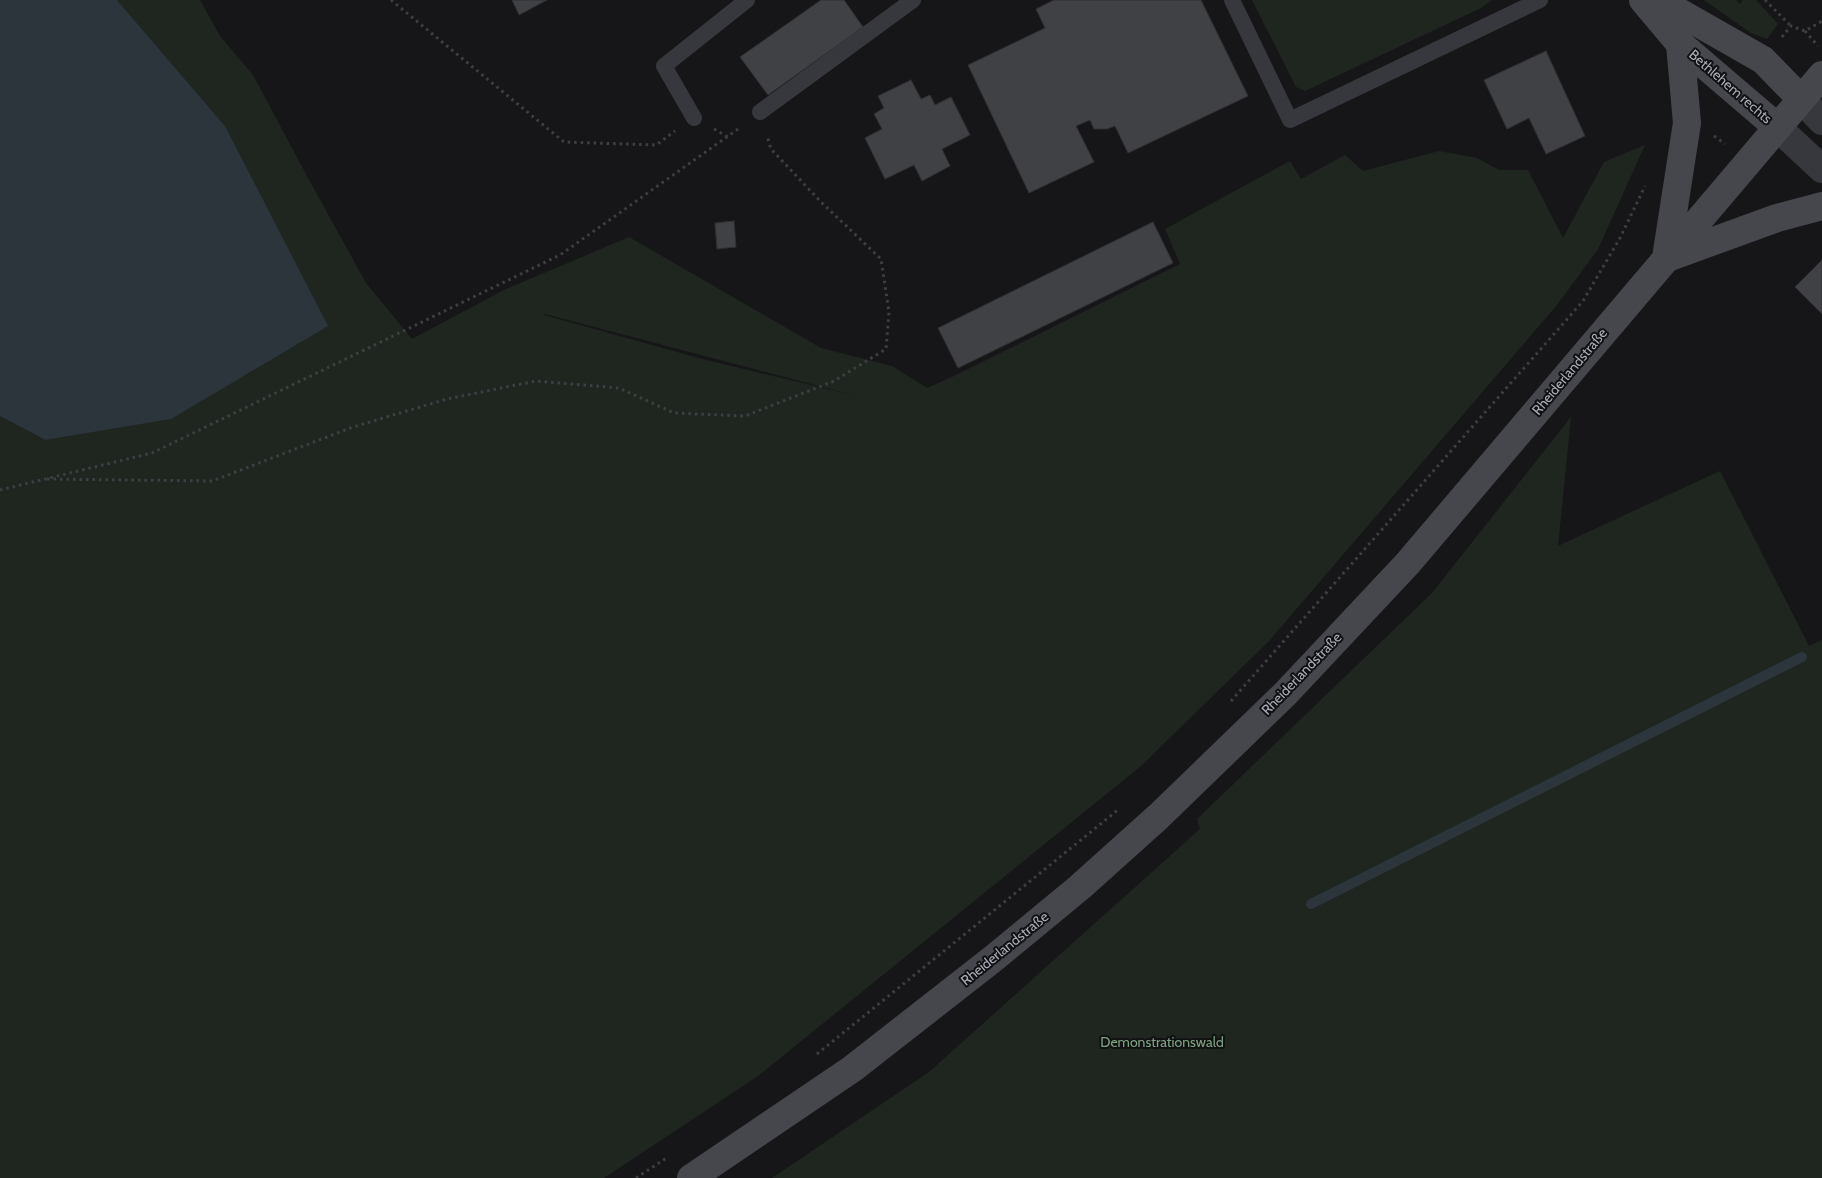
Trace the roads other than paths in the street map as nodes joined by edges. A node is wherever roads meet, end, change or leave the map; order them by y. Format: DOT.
graph roads {
  1 [pos="747,0"];
  2 [pos="913,0"];
  3 [pos="1232,0"];
  4 [pos="1540,0"];
  5 [pos="1643,0"];
  6 [pos="1658,0"];
  7 [pos="1680,44"];
  8 [pos="1822,75"];
  9 [pos="1800,100"];
  10 [pos="760,112"];
  11 [pos="694,118"];
  12 [pos="1822,121"];
  13 [pos="1777,127"];
  14 [pos="1822,169"];
  15 [pos="1822,206"];
  16 [pos="1666,258"];
  17 [pos="691,1178"];
  1 -- 11 [label="lane"];
  2 -- 10 [label="lane"];
  3 -- 4 [label="lane"];
  5 -- 7 [label="main road, Bethlehem rechts"];
  6 -- 9 [label="main road"];
  7 -- 13 [label="main road, Bethlehem rechts"];
  7 -- 16 [label="main road"];
  8 -- 9 [label="main road, Rheiderlandstraße"];
  9 -- 12 [label="street"];
  9 -- 13 [label="main road, Rheiderlandstraße"];
  13 -- 14 [label="street, Bethlehem rechts"];
  13 -- 16 [label="main road, Rheiderlandstraße"];
  15 -- 16 [label="main road"];
  16 -- 17 [label="main road, Rheiderlandstraße"];
}
